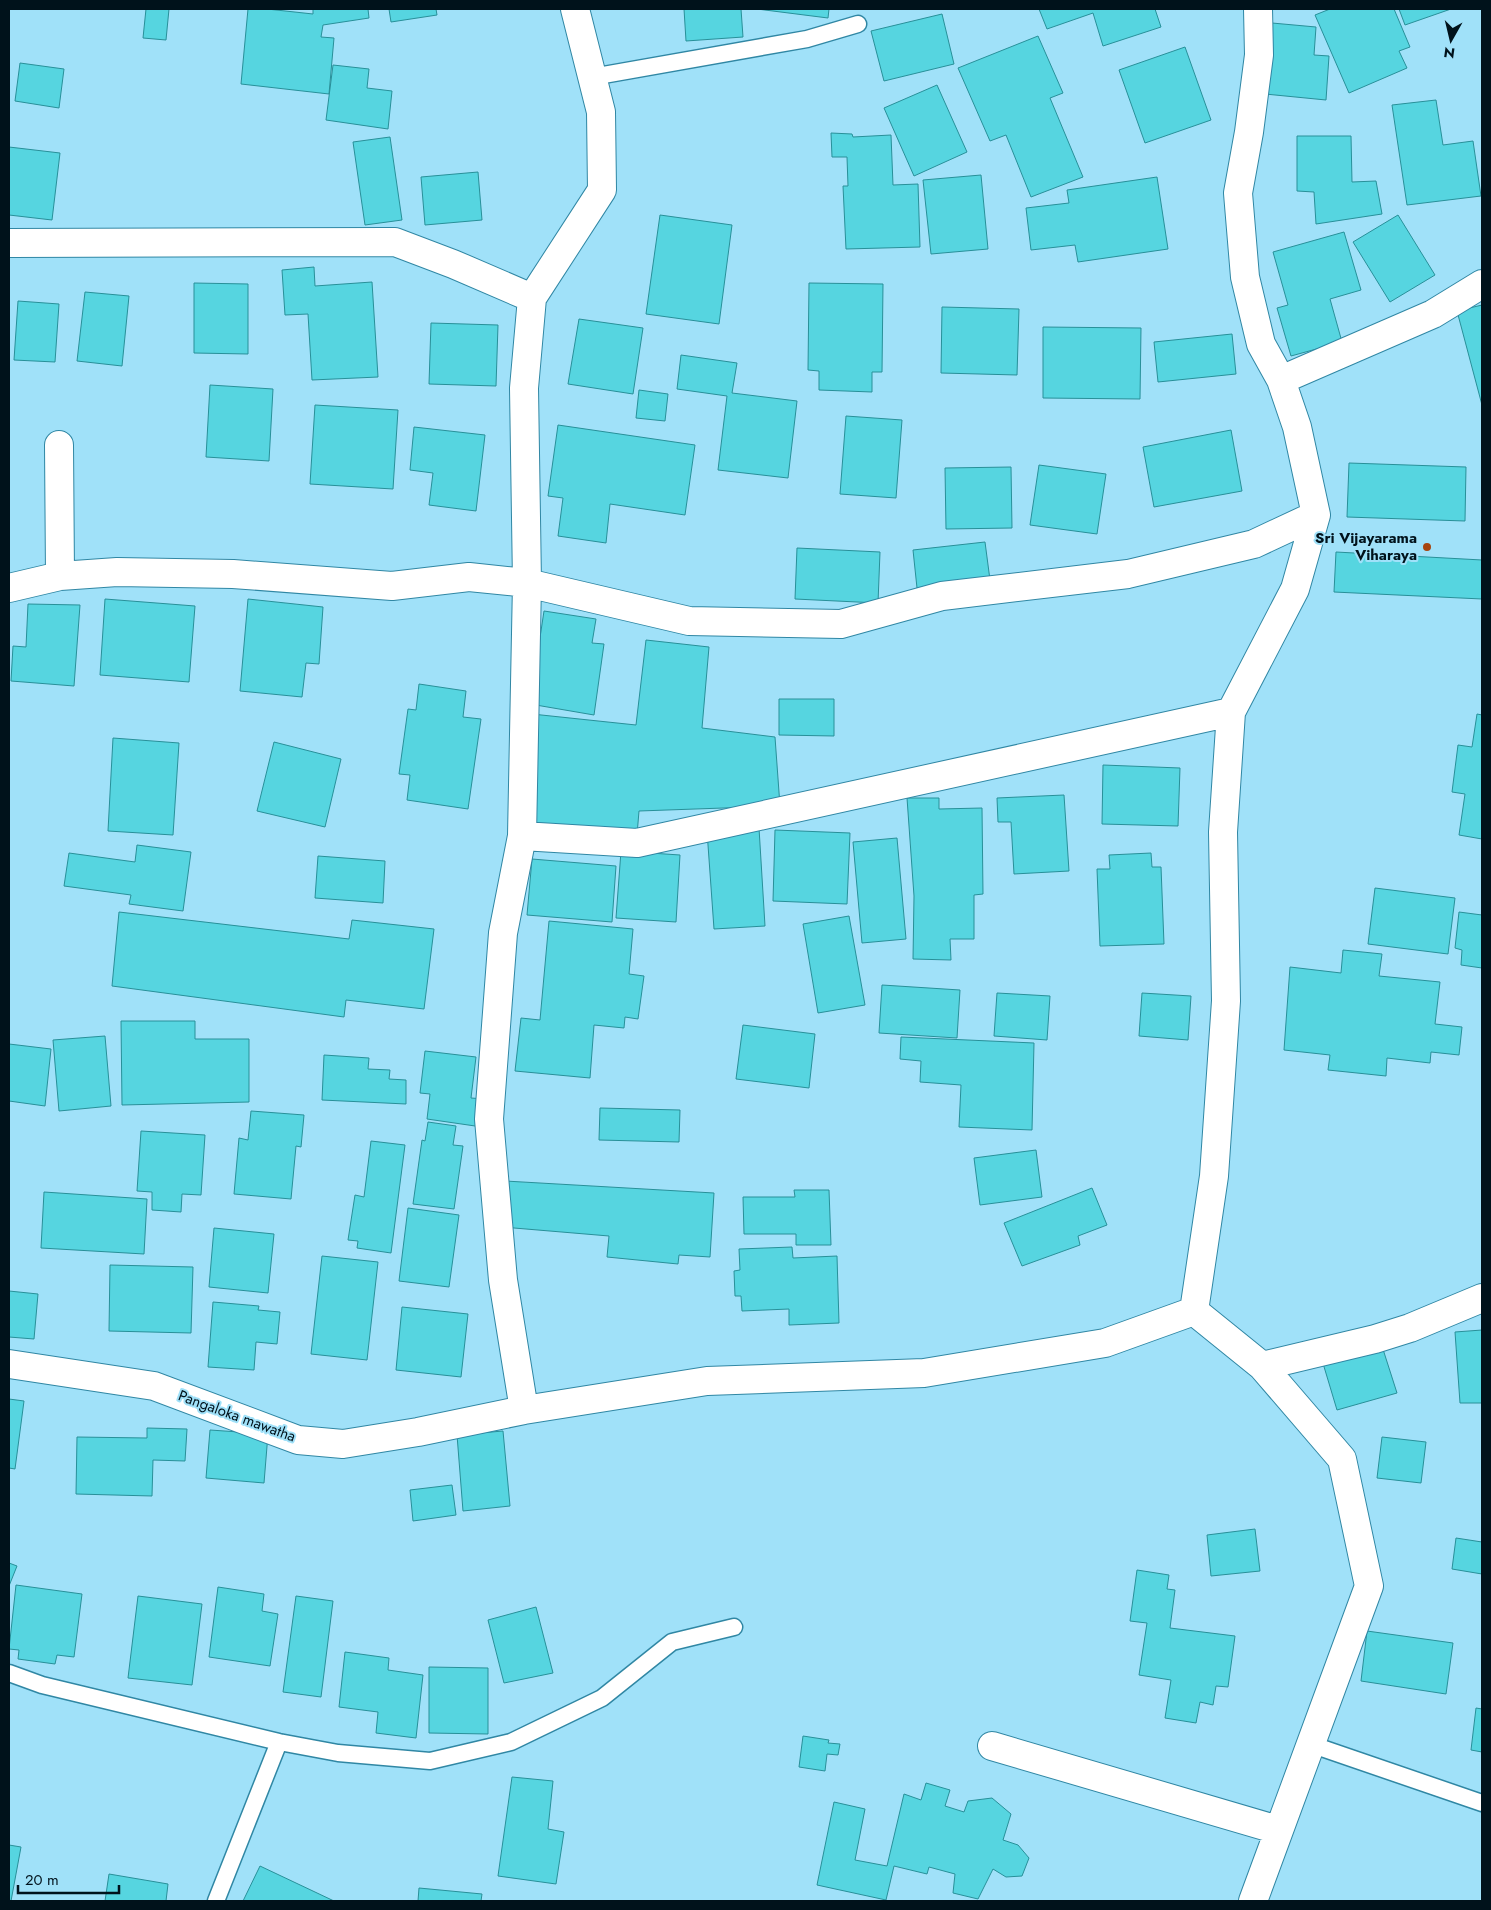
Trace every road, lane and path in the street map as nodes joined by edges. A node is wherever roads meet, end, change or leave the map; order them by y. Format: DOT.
graph roads {
  1 [pos="575,9"];
  2 [pos="1258,9"];
  3 [pos="858,24"];
  4 [pos="592,77"];
  5 [pos="9,243"];
  6 [pos="1482,284"];
  7 [pos="532,298"];
  8 [pos="1281,380"];
  9 [pos="59,445"];
  10 [pos="1316,515"];
  11 [pos="60,576"];
  12 [pos="527,583"];
  13 [pos="9,588"];
  14 [pos="1230,712"];
  15 [pos="522,836"];
  16 [pos="1482,1298"];
  17 [pos="1194,1311"];
  18 [pos="9,1364"];
  19 [pos="1262,1366"];
  20 [pos="524,1410"];
  21 [pos="734,1627"];
  22 [pos="9,1673"];
  23 [pos="278,1742"];
  24 [pos="1310,1744"];
  25 [pos="992,1746"];
  26 [pos="1482,1803"];
  27 [pos="1278,1830"];
  28 [pos="216,1901"];
  29 [pos="1253,1901"];
  1 -- 4 [label="street"];
  2 -- 8 [label="street"];
  3 -- 4 [label="lane"];
  4 -- 7 [label="street"];
  5 -- 7 [label="street"];
  6 -- 8 [label="street"];
  7 -- 12 [label="street"];
  8 -- 10 [label="street"];
  9 -- 11 [label="street"];
  10 -- 12 [label="street"];
  10 -- 14 [label="street"];
  11 -- 12 [label="street"];
  11 -- 13 [label="street"];
  12 -- 15 [label="street"];
  14 -- 15 [label="street"];
  14 -- 17 [label="street"];
  15 -- 20 [label="street"];
  16 -- 19 [label="street"];
  17 -- 19 [label="street"];
  17 -- 20 [label="street, Pangaloka mawatha"];
  18 -- 20 [label="street, Pangaloka mawatha"];
  19 -- 24 [label="street"];
  21 -- 23 [label="lane"];
  22 -- 23 [label="lane"];
  23 -- 28 [label="lane"];
  24 -- 26 [label="lane"];
  24 -- 27 [label="street"];
  25 -- 27 [label="street"];
  27 -- 29 [label="street"];
}
